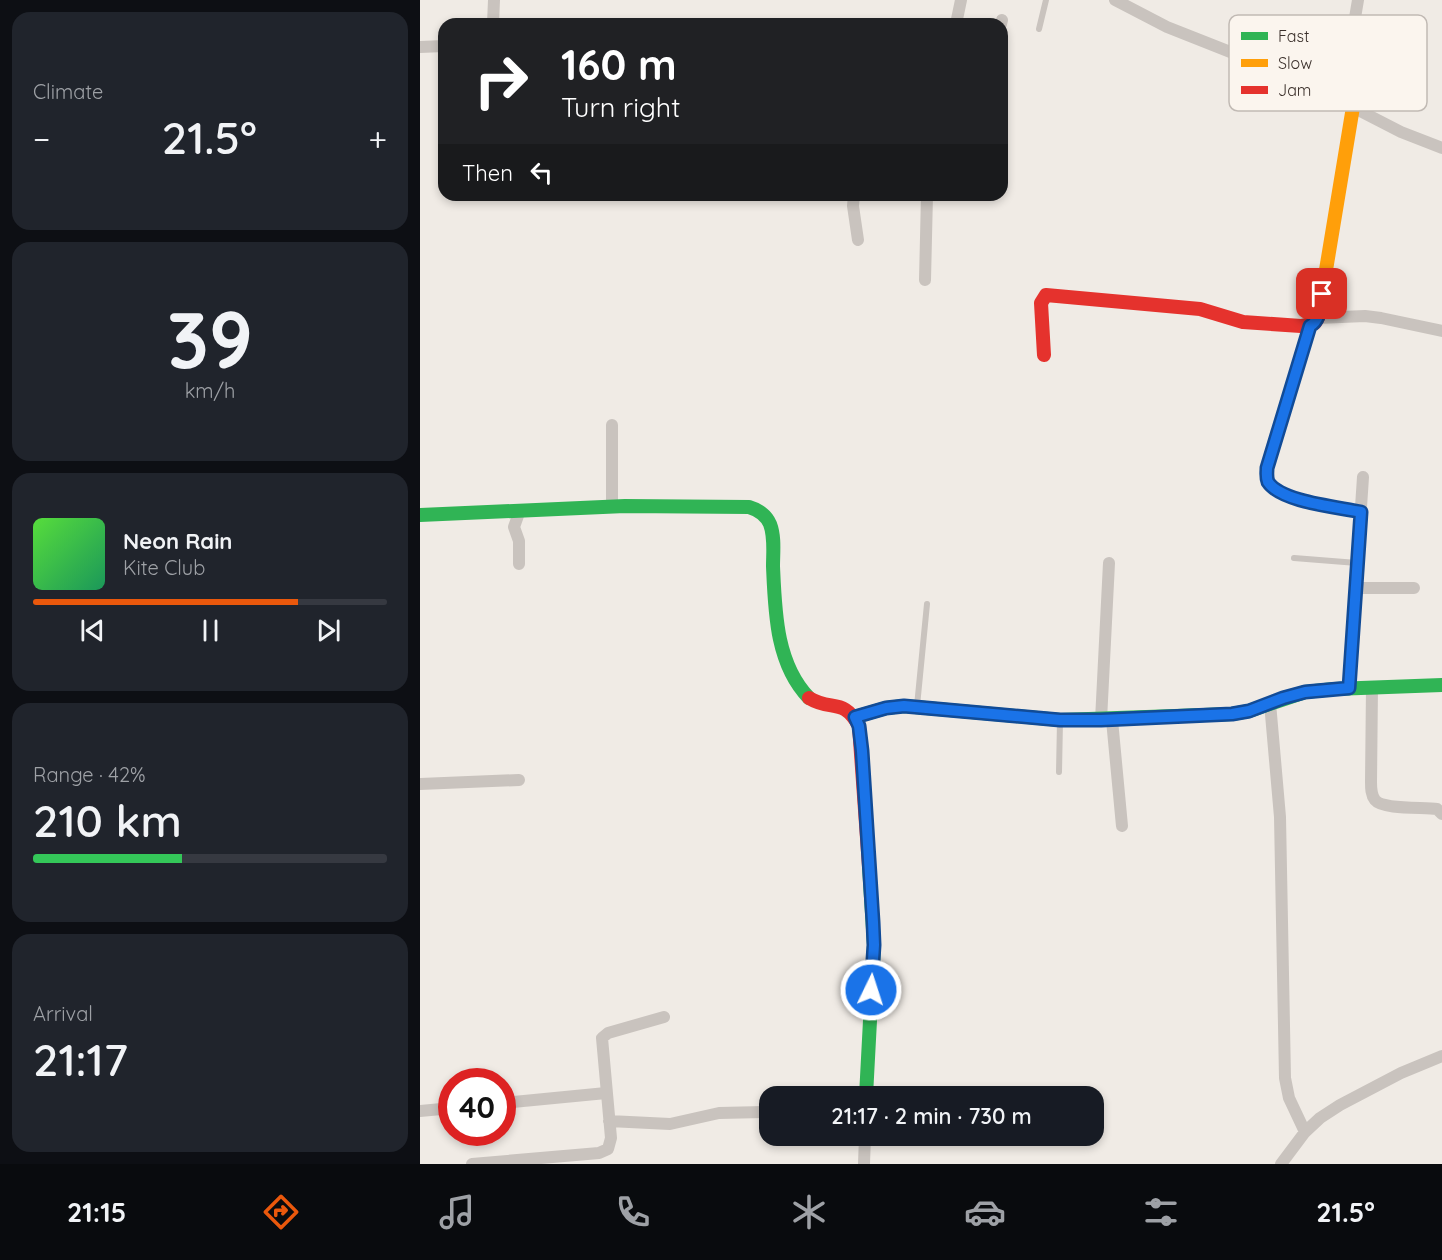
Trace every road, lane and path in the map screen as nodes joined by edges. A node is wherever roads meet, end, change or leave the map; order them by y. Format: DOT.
graph roads {
  1 [pos="494,0"];
  2 [pos="961,0"];
  3 [pos="1046,0"];
  4 [pos="1115,0"];
  5 [pos="1358,0"];
  6 [pos="1138,6"];
  7 [pos="1355,15"];
  8 [pos="493,18"];
  9 [pos="957,18"];
  10 [pos="1039,29"];
  11 [pos="438,46"];
  12 [pos="420,47"];
  13 [pos="1229,52"];
  14 [pos="1346,111"];
  15 [pos="1360,111"];
  16 [pos="1442,147"];
  17 [pos="853,201"];
  18 [pos="927,201"];
  19 [pos="858,240"];
  20 [pos="925,280"];
  21 [pos="1314,322"];
  22 [pos="1442,331"];
  23 [pos="1044,355"];
  24 [pos="612,425"];
  25 [pos="1363,477"];
  26 [pos="612,506"];
  27 [pos="520,510"];
  28 [pos="1361,512"];
  29 [pos="420,514"];
  30 [pos="1294,558"];
  31 [pos="1109,562"];
  32 [pos="1358,563"];
  33 [pos="519,564"];
  34 [pos="1356,588"];
  35 [pos="1414,588"];
  36 [pos="927,604"];
  37 [pos="1442,685"];
  38 [pos="1372,687"];
  39 [pos="1349,688"];
  40 [pos="1270,703"];
  41 [pos="916,707"];
  42 [pos="855,717"];
  43 [pos="1060,720"];
  44 [pos="1107,720"];
  45 [pos="1059,772"];
  46 [pos="519,780"];
  47 [pos="420,784"];
  48 [pos="1442,814"];
  49 [pos="1122,826"];
  50 [pos="664,1017"];
  51 [pos="1442,1056"];
  52 [pos="867,1086"];
  53 [pos="606,1093"];
  54 [pos="516,1102"];
  55 [pos="438,1109"];
  56 [pos="420,1111"];
  57 [pos="759,1112"];
  58 [pos="609,1121"];
  59 [pos="1305,1132"];
  60 [pos="865,1146"];
  61 [pos="472,1164"];
  62 [pos="864,1164"];
  63 [pos="1281,1164"];
  1 -- 8 [label="street"];
  2 -- 9 [label="street"];
  3 -- 10 [label="lane"];
  4 -- 6 [label="street"];
  5 -- 7 [label="street"];
  6 -- 13 [label="street"];
  11 -- 12 [label="street"];
  14 -- 21 [label="street"];
  15 -- 16 [label="street"];
  17 -- 19 [label="street"];
  18 -- 20 [label="street"];
  21 -- 22 [label="street"];
  21 -- 23 [label="street"];
  21 -- 28 [label="street"];
  24 -- 26 [label="street"];
  25 -- 28 [label="street"];
  26 -- 27 [label="street"];
  26 -- 42 [label="street"];
  27 -- 29 [label="street"];
  27 -- 33 [label="street"];
  28 -- 32 [label="street"];
  30 -- 32 [label="lane"];
  31 -- 44 [label="street"];
  32 -- 34 [label="street"];
  34 -- 35 [label="street"];
  34 -- 39 [label="street"];
  36 -- 41 [label="lane"];
  37 -- 38 [label="street"];
  38 -- 39 [label="street"];
  38 -- 48 [label="street"];
  39 -- 40 [label="street"];
  40 -- 44 [label="street"];
  40 -- 59 [label="street"];
  41 -- 42 [label="street"];
  41 -- 43 [label="street"];
  42 -- 52 [label="street"];
  43 -- 44 [label="street"];
  43 -- 45 [label="lane"];
  44 -- 49 [label="street"];
  46 -- 47 [label="street"];
  50 -- 53 [label="street"];
  51 -- 59 [label="street"];
  53 -- 54 [label="street"];
  53 -- 58 [label="street"];
  55 -- 56 [label="street"];
  57 -- 58 [label="street"];
  58 -- 61 [label="street"];
  59 -- 63 [label="street"];
  60 -- 62 [label="street"];
}
